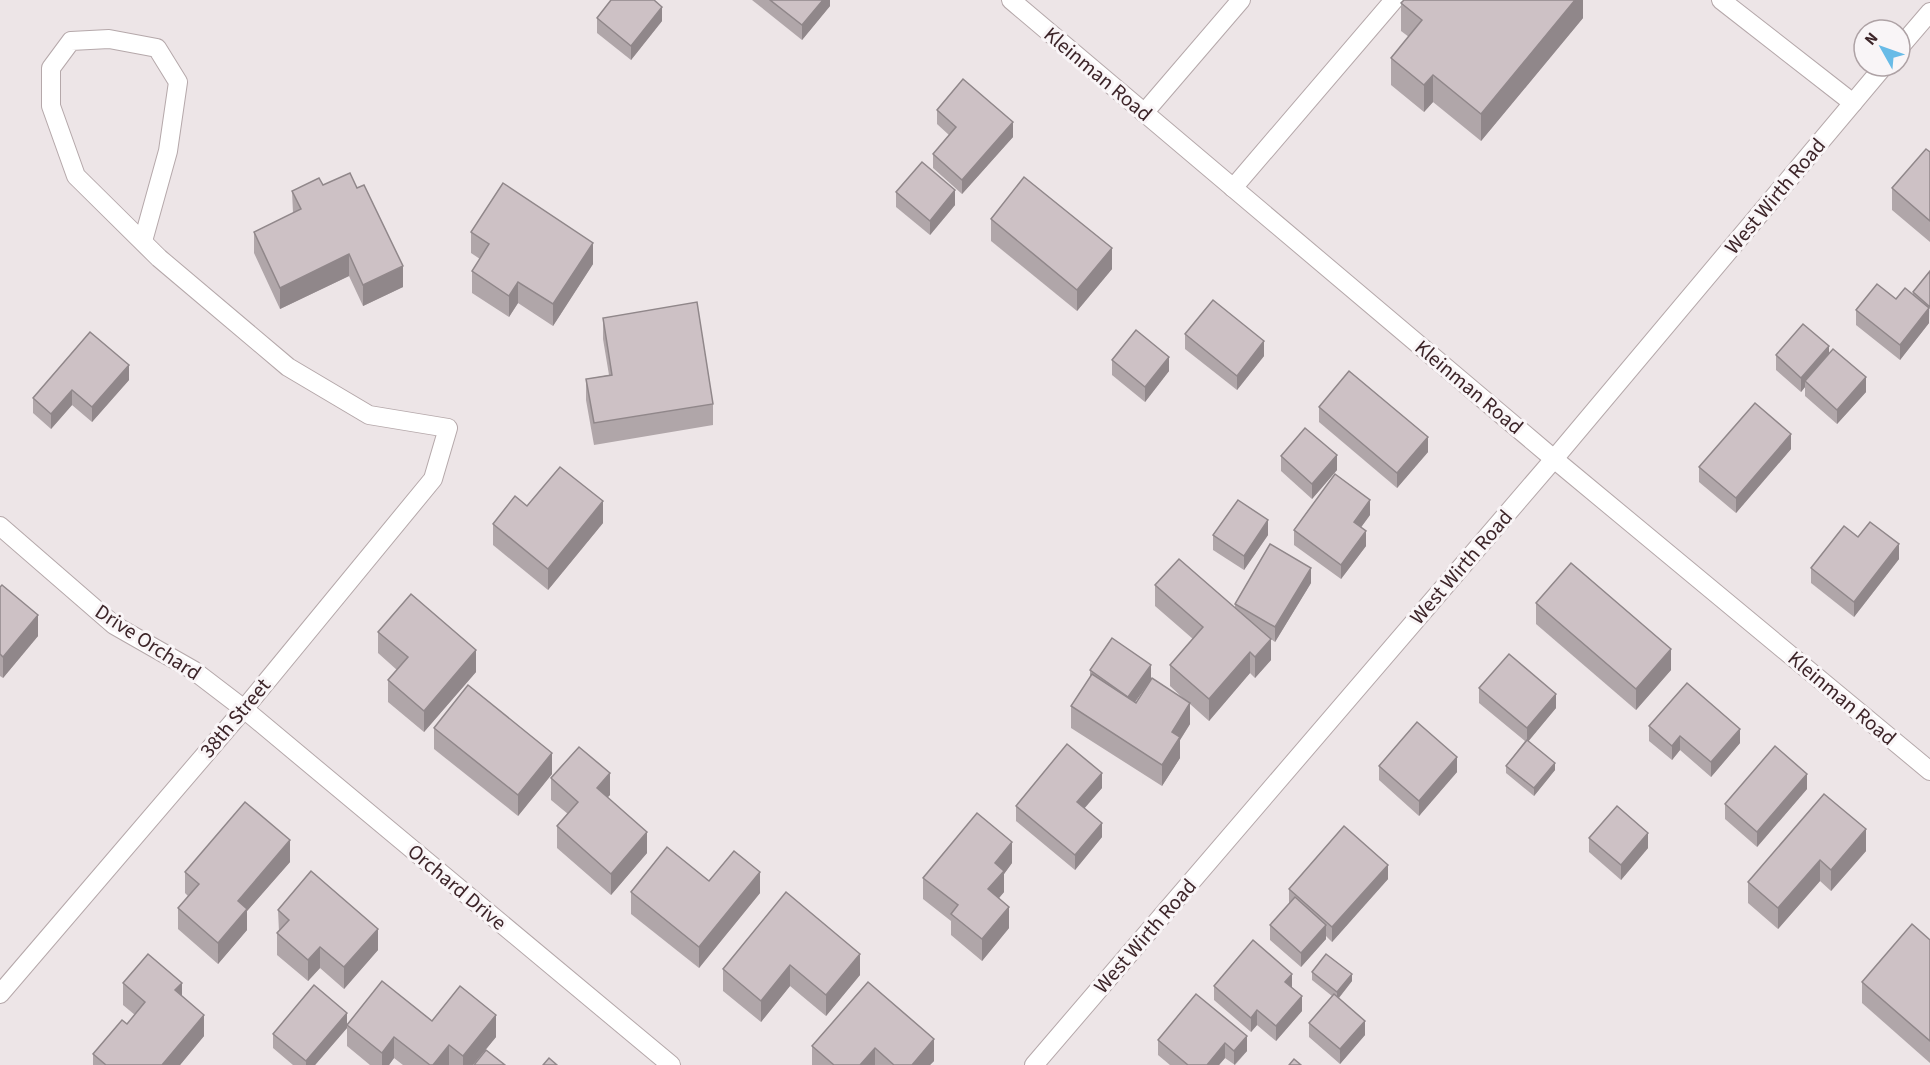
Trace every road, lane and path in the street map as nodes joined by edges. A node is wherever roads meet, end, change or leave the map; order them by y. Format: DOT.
graph roads {
  1 [pos="1011,0"];
  2 [pos="1241,0"];
  3 [pos="1394,0"];
  4 [pos="1721,0"];
  5 [pos="1930,12"];
  6 [pos="1912,33"];
  7 [pos="1874,78"];
  8 [pos="1853,103"];
  9 [pos="1144,113"];
  10 [pos="1233,188"];
  11 [pos="143,241"];
  12 [pos="1554,459"];
  13 [pos="0,525"];
  14 [pos="244,709"];
  15 [pos="1930,771"];
  16 [pos="0,994"];
  17 [pos="671,1065"];
  18 [pos="1034,1065"];
  1 -- 9 [label="street, Kleinman Road"];
  2 -- 9 [label="street"];
  3 -- 10 [label="street"];
  4 -- 8 [label="street"];
  5 -- 6 [label="street"];
  7 -- 8 [label="street, West Wirth Road"];
  8 -- 12 [label="street, West Wirth Road"];
  9 -- 10 [label="street, Kleinman Road"];
  10 -- 12 [label="street, Kleinman Road"];
  11 -- 11 [label="street"];
  11 -- 14 [label="street, 38th Street"];
  12 -- 15 [label="street, Kleinman Road"];
  12 -- 18 [label="street, West Wirth Road"];
  13 -- 14 [label="street, Drive Orchard"];
  14 -- 16 [label="street, 38th Street"];
  14 -- 17 [label="street, Orchard Drive"];
}
